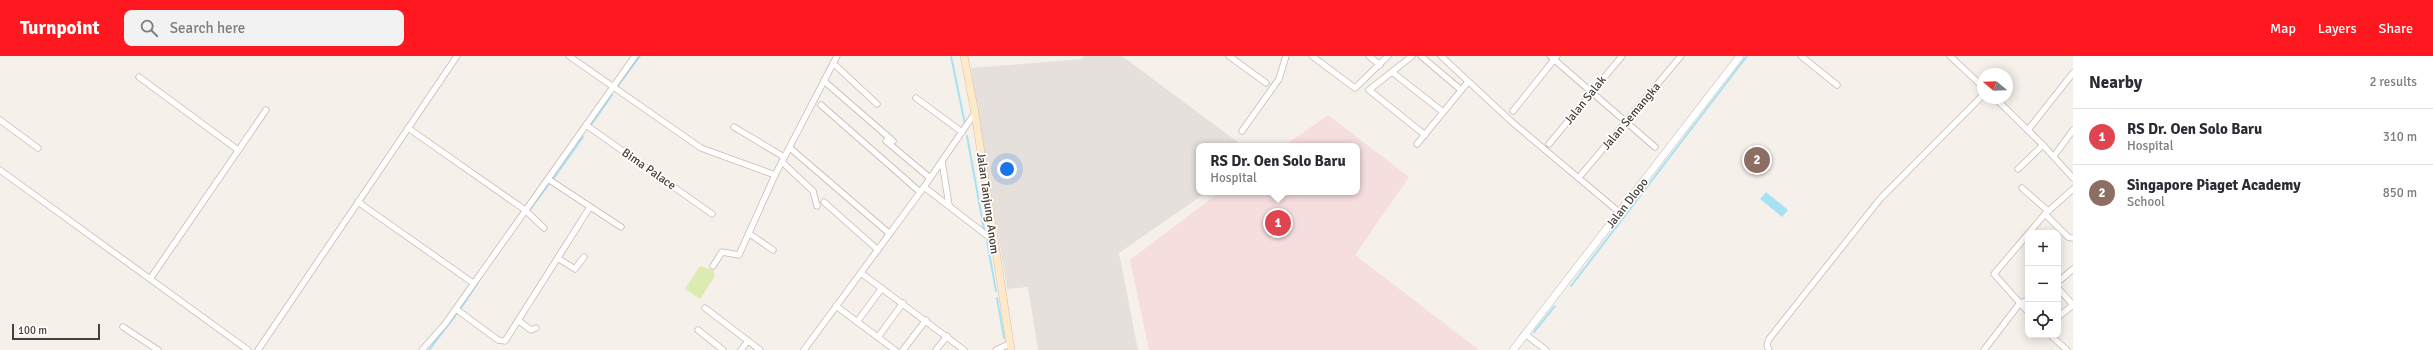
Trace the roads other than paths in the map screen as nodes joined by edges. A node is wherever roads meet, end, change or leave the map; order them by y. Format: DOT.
graph roads {
  1 [pos="456,56"];
  2 [pos="569,56"];
  3 [pos="635,56"];
  4 [pos="836,56"];
  5 [pos="964,56"];
  6 [pos="1229,56"];
  7 [pos="1286,56"];
  8 [pos="1312,56"];
  9 [pos="1369,56"];
  10 [pos="1388,56"];
  11 [pos="1412,56"];
  12 [pos="1421,56"];
  13 [pos="1440,56"];
  14 [pos="1622,56"];
  15 [pos="1681,56"];
  16 [pos="1740,56"];
  17 [pos="1801,56"];
  18 [pos="1950,56"];
  19 [pos="1554,57"];
  20 [pos="833,63"];
  21 [pos="1380,65"];
  22 [pos="1392,72"];
  23 [pos="2073,73"];
  24 [pos="139,77"];
  25 [pos="824,81"];
  26 [pos="1977,81"];
  27 [pos="1468,82"];
  28 [pos="1266,83"];
  29 [pos="1837,85"];
  30 [pos="612,87"];
  31 [pos="1461,90"];
  32 [pos="1591,93"];
  33 [pos="916,98"];
  34 [pos="1977,101"];
  35 [pos="877,104"];
  36 [pos="2001,104"];
  37 [pos="821,105"];
  38 [pos="266,110"];
  39 [pos="1513,111"];
  40 [pos="1443,112"];
  41 [pos="975,113"];
  42 [pos="0,120"];
  43 [pos="1626,121"];
  44 [pos="586,125"];
  45 [pos="734,127"];
  46 [pos="408,128"];
  47 [pos="2028,130"];
  48 [pos="2073,130"];
  49 [pos="962,132"];
  50 [pos="1242,132"];
  51 [pos="1425,135"];
  52 [pos="886,141"];
  53 [pos="893,141"];
  54 [pos="1417,144"];
  55 [pos="1549,144"];
  56 [pos="2043,145"];
  57 [pos="1655,147"];
  58 [pos="38,148"];
  59 [pos="790,148"];
  60 [pos="238,150"];
  61 [pos="2054,156"];
  62 [pos="783,159"];
  63 [pos="942,162"];
  64 [pos="2018,169"];
  65 [pos="0,170"];
  66 [pos="775,174"];
  67 [pos="1581,175"];
  68 [pos="930,178"];
  69 [pos="2073,178"];
  70 [pos="548,179"];
  71 [pos="924,187"];
  72 [pos="2022,188"];
  73 [pos="2073,189"];
  74 [pos="920,192"];
  75 [pos="358,202"];
  76 [pos="824,202"];
  77 [pos="950,205"];
  78 [pos="817,206"];
  79 [pos="590,207"];
  80 [pos="525,210"];
  81 [pos="1619,212"];
  82 [pos="2046,213"];
  83 [pos="712,214"];
  84 [pos="621,227"];
  85 [pos="544,228"];
  86 [pos="750,234"];
  87 [pos="890,234"];
  88 [pos="2073,238"];
  89 [pos="993,240"];
  90 [pos="773,250"];
  91 [pos="878,250"];
  92 [pos="584,257"];
  93 [pos="559,259"];
  94 [pos="713,266"];
  95 [pos="2073,268"];
  96 [pos="861,273"];
  97 [pos="2061,277"];
  98 [pos="150,279"];
  99 [pos="473,283"];
  100 [pos="882,288"];
  101 [pos="2061,291"];
  102 [pos="2025,301"];
  103 [pos="2020,303"];
  104 [pos="903,304"];
  105 [pos="2073,305"];
  106 [pos="836,306"];
  107 [pos="705,308"];
  108 [pos="2025,309"];
  109 [pos="458,311"];
  110 [pos="2061,315"];
  111 [pos="926,320"];
  112 [pos="519,321"];
  113 [pos="857,322"];
  114 [pos="123,327"];
  115 [pos="536,328"];
  116 [pos="698,330"];
  117 [pos="947,336"];
  118 [pos="1528,336"];
  119 [pos="878,337"];
  120 [pos="2053,338"];
  121 [pos="748,341"];
  122 [pos="1010,347"];
  123 [pos="806,349"];
  124 [pos="158,350"];
  125 [pos="248,350"];
  126 [pos="258,350"];
  127 [pos="422,350"];
  128 [pos="723,350"];
  129 [pos="741,350"];
  130 [pos="760,350"];
  131 [pos="894,350"];
  132 [pos="903,350"];
  133 [pos="936,350"];
  134 [pos="964,350"];
  135 [pos="996,350"];
  136 [pos="1513,350"];
  137 [pos="1546,350"];
  138 [pos="1770,350"];
  139 [pos="1984,350"];
  140 [pos="2067,350"];
  1 -- 46 [label="street"];
  2 -- 30 [label="street"];
  3 -- 30 [label="street"];
  4 -- 20 [label="street"];
  5 -- 41 [label="main road, Jalan Tanjung Anom"];
  6 -- 28 [label="street"];
  7 -- 50 [label="street"];
  8 -- 21 [label="street"];
  9 -- 21 [label="street"];
  10 -- 21 [label="street"];
  11 -- 22 [label="street"];
  12 -- 31 [label="street"];
  13 -- 27 [label="street"];
  14 -- 32 [label="street, Jalan Salak"];
  15 -- 43 [label="street, Jalan Semangka"];
  16 -- 81 [label="street, Jalan Dlopo"];
  17 -- 29 [label="street"];
  18 -- 26 [label="street"];
  19 -- 32 [label="street"];
  19 -- 39 [label="street"];
  20 -- 25 [label="street"];
  20 -- 35 [label="street"];
  22 -- 40 [label="street"];
  22 -- 51 [label="street"];
  23 -- 47 [label="street"];
  24 -- 60 [label="street"];
  25 -- 53 [label="street"];
  25 -- 59 [label="street"];
  27 -- 31 [label="street"];
  27 -- 81 [label="street"];
  30 -- 44 [label="street"];
  30 -- 66 [label="street"];
  31 -- 40 [label="street"];
  32 -- 43 [label="street"];
  32 -- 55 [label="street, Jalan Salak"];
  33 -- 49 [label="street"];
  34 -- 138 [label="street"];
  36 -- 47 [label="street"];
  37 -- 74 [label="street"];
  38 -- 60 [label="street"];
  40 -- 51 [label="street"];
  41 -- 49 [label="street"];
  41 -- 89 [label="main road, Jalan Tanjung Anom"];
  42 -- 58 [label="street"];
  43 -- 57 [label="street"];
  43 -- 67 [label="street, Jalan Semangka"];
  44 -- 70 [label="street"];
  44 -- 83 [label="street, Bima Palace"];
  45 -- 62 [label="street"];
  46 -- 75 [label="street"];
  46 -- 80 [label="street"];
  47 -- 56 [label="street"];
  48 -- 61 [label="street"];
  49 -- 63 [label="street"];
  51 -- 54 [label="street"];
  52 -- 68 [label="street"];
  56 -- 61 [label="street"];
  56 -- 64 [label="street"];
  59 -- 62 [label="street"];
  59 -- 87 [label="street"];
  60 -- 98 [label="street"];
  61 -- 69 [label="street"];
  62 -- 66 [label="street"];
  62 -- 78 [label="street"];
  63 -- 68 [label="street"];
  63 -- 77 [label="street"];
  65 -- 98 [label="street"];
  66 -- 86 [label="street"];
  68 -- 71 [label="street"];
  70 -- 79 [label="street"];
  70 -- 80 [label="street"];
  71 -- 74 [label="street"];
  71 -- 77 [label="street"];
  72 -- 82 [label="street"];
  73 -- 82 [label="street"];
  74 -- 87 [label="street"];
  75 -- 99 [label="street"];
  75 -- 126 [label="street"];
  76 -- 91 [label="street"];
  77 -- 89 [label="street"];
  79 -- 84 [label="street"];
  79 -- 93 [label="street"];
  80 -- 85 [label="street"];
  80 -- 99 [label="street"];
  81 -- 118 [label="street, Jalan Dlopo"];
  82 -- 88 [label="street"];
  82 -- 103 [label="street"];
  86 -- 90 [label="street"];
  86 -- 94 [label="street"];
  87 -- 91 [label="street"];
  89 -- 122 [label="main road, Jalan Tanjung Anom"];
  91 -- 96 [label="street"];
  92 -- 93 [label="street"];
  93 -- 112 [label="street"];
  95 -- 97 [label="street"];
  96 -- 100 [label="street"];
  96 -- 106 [label="street"];
  98 -- 125 [label="street"];
  99 -- 109 [label="street"];
  100 -- 104 [label="street"];
  100 -- 113 [label="street"];
  101 -- 105 [label="street"];
  102 -- 103 [label="street"];
  103 -- 108 [label="street"];
  103 -- 139 [label="street"];
  104 -- 111 [label="street"];
  104 -- 119 [label="street"];
  105 -- 110 [label="street"];
  106 -- 113 [label="street"];
  106 -- 123 [label="street"];
  107 -- 121 [label="street"];
  109 -- 112 [label="street"];
  109 -- 127 [label="street"];
  111 -- 117 [label="street"];
  111 -- 132 [label="street"];
  112 -- 115 [label="street"];
  113 -- 119 [label="street"];
  114 -- 124 [label="street"];
  116 -- 128 [label="street"];
  117 -- 133 [label="street"];
  117 -- 134 [label="street"];
  118 -- 136 [label="street, Jalan Dlopo"];
  118 -- 137 [label="street"];
  119 -- 131 [label="street"];
  120 -- 140 [label="street"];
  121 -- 129 [label="street"];
  121 -- 130 [label="street"];
  122 -- 135 [label="street"];
}
